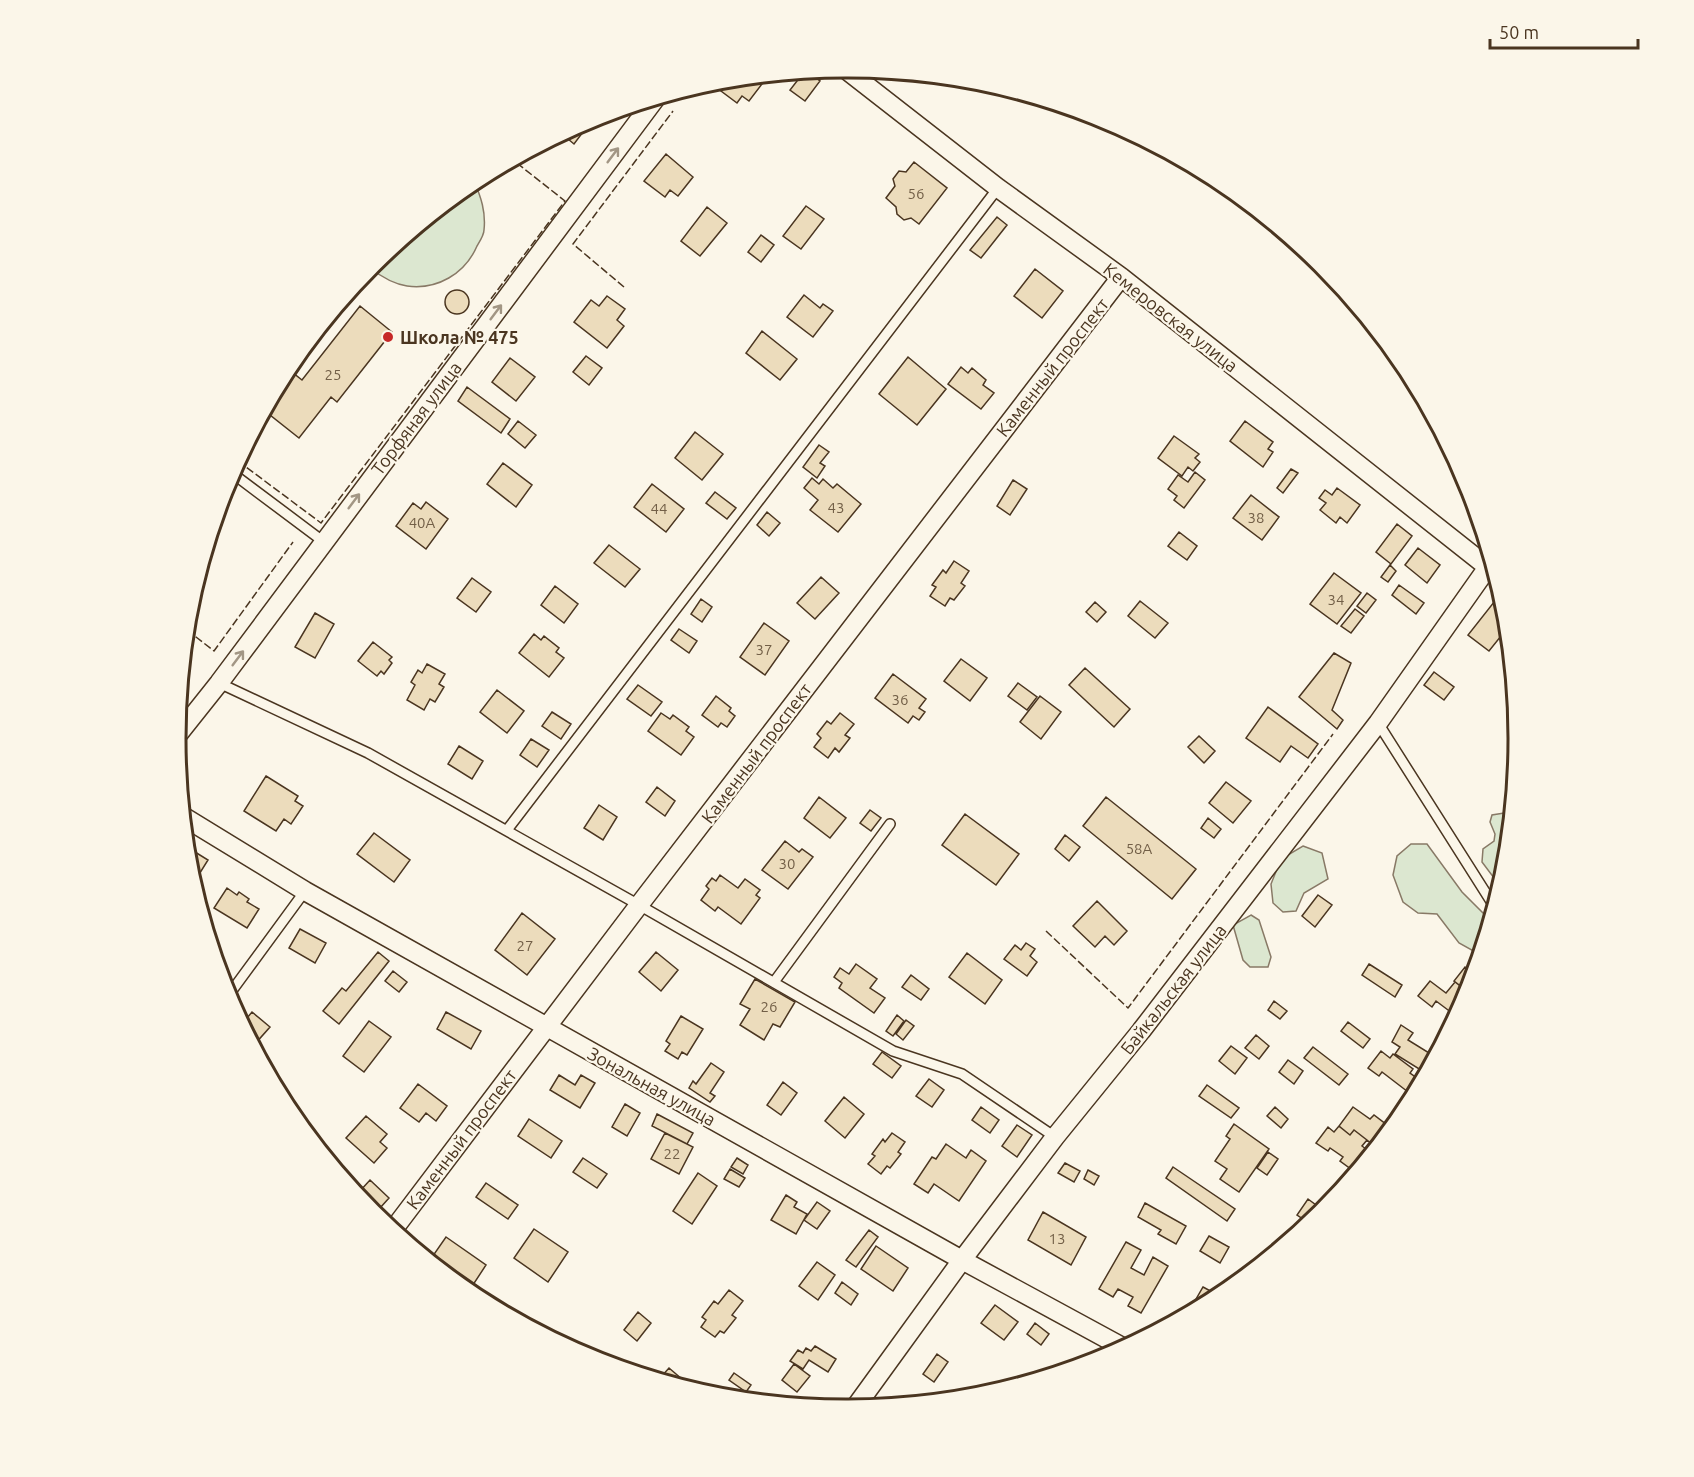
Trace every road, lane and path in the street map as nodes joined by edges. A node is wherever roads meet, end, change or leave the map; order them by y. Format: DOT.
graph roads {
  1 [pos="857,78"];
  2 [pos="647,109"];
  3 [pos="998,188"];
  4 [pos="1121,277"];
  5 [pos="240,478"];
  6 [pos="324,542"];
  7 [pos="1482,558"];
  8 [pos="1486,572"];
  9 [pos="219,683"];
  10 [pos="1378,723"];
  11 [pos="187,724"];
  12 [pos="192,822"];
  13 [pos="890,824"];
  14 [pos="507,830"];
  15 [pos="305,891"];
  16 [pos="1488,896"];
  17 [pos="639,904"];
  18 [pos="774,982"];
  19 [pos="235,986"];
  20 [pos="547,1026"];
  21 [pos="1055,1137"];
  22 [pos="398,1223"];
  23 [pos="962,1260"];
  24 [pos="1115,1342"];
  25 [pos="861,1399"];
  1 -- 3 [label="street, Кемеровская улица"];
  6 -- 2 [label="street, Торфяная улица, one-way"];
  3 -- 4 [label="street, Кемеровская улица"];
  3 -- 14 [label="lane"];
  4 -- 7 [label="street, Кемеровская улица"];
  4 -- 17 [label="street, Каменный проспект"];
  5 -- 6 [label="lane"];
  9 -- 6 [label="street, Торфяная улица, one-way"];
  8 -- 10 [label="street, Байкальская улица"];
  9 -- 11 [label="street, Торфяная улица"];
  9 -- 14 [label="lane"];
  10 -- 16 [label="lane"];
  10 -- 21 [label="street, Байкальская улица"];
  12 -- 15 [label="street, Зональная улица"];
  13 -- 18 [label="lane"];
  14 -- 17 [label="lane"];
  15 -- 19 [label="lane"];
  15 -- 20 [label="street, Зональная улица"];
  17 -- 18 [label="lane"];
  17 -- 20 [label="street, Каменный проспект"];
  18 -- 21 [label="lane"];
  20 -- 22 [label="street, Каменный проспект"];
  20 -- 23 [label="street, Зональная улица"];
  21 -- 23 [label="street, Байкальская улица"];
  23 -- 24 [label="street, Зональная улица"];
  23 -- 25 [label="street, Байкальская улица"];
}
